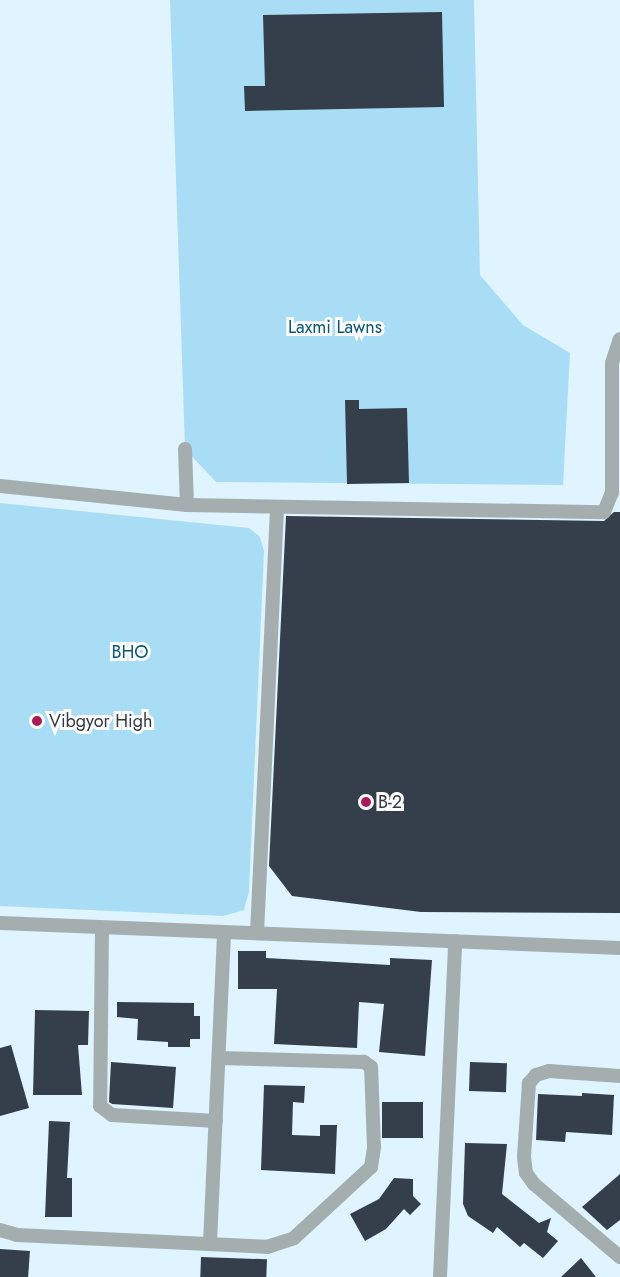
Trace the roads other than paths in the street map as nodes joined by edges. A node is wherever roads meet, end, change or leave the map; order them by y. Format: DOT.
graph roads {
  1 [pos="620,339"];
  2 [pos="185,449"];
  3 [pos="0,486"];
  4 [pos="187,505"];
  5 [pos="277,508"];
  6 [pos="0,923"];
  7 [pos="102,928"];
  8 [pos="224,932"];
  9 [pos="257,933"];
  10 [pos="455,941"];
  11 [pos="620,948"];
  12 [pos="219,1058"];
  13 [pos="620,1076"];
  14 [pos="216,1121"];
  15 [pos="0,1230"];
  16 [pos="210,1243"];
  17 [pos="620,1257"];
  18 [pos="440,1277"];
  1 -- 5 [label="street"];
  2 -- 4 [label="street"];
  3 -- 4 [label="street"];
  4 -- 5 [label="street"];
  5 -- 9 [label="street"];
  6 -- 7 [label="street"];
  7 -- 8 [label="street"];
  7 -- 14 [label="street"];
  8 -- 9 [label="street"];
  8 -- 12 [label="street"];
  9 -- 10 [label="street"];
  10 -- 11 [label="street"];
  10 -- 18 [label="street"];
  12 -- 14 [label="street"];
  12 -- 16 [label="street"];
  13 -- 17 [label="street"];
  14 -- 16 [label="street"];
  15 -- 16 [label="street"];
}
